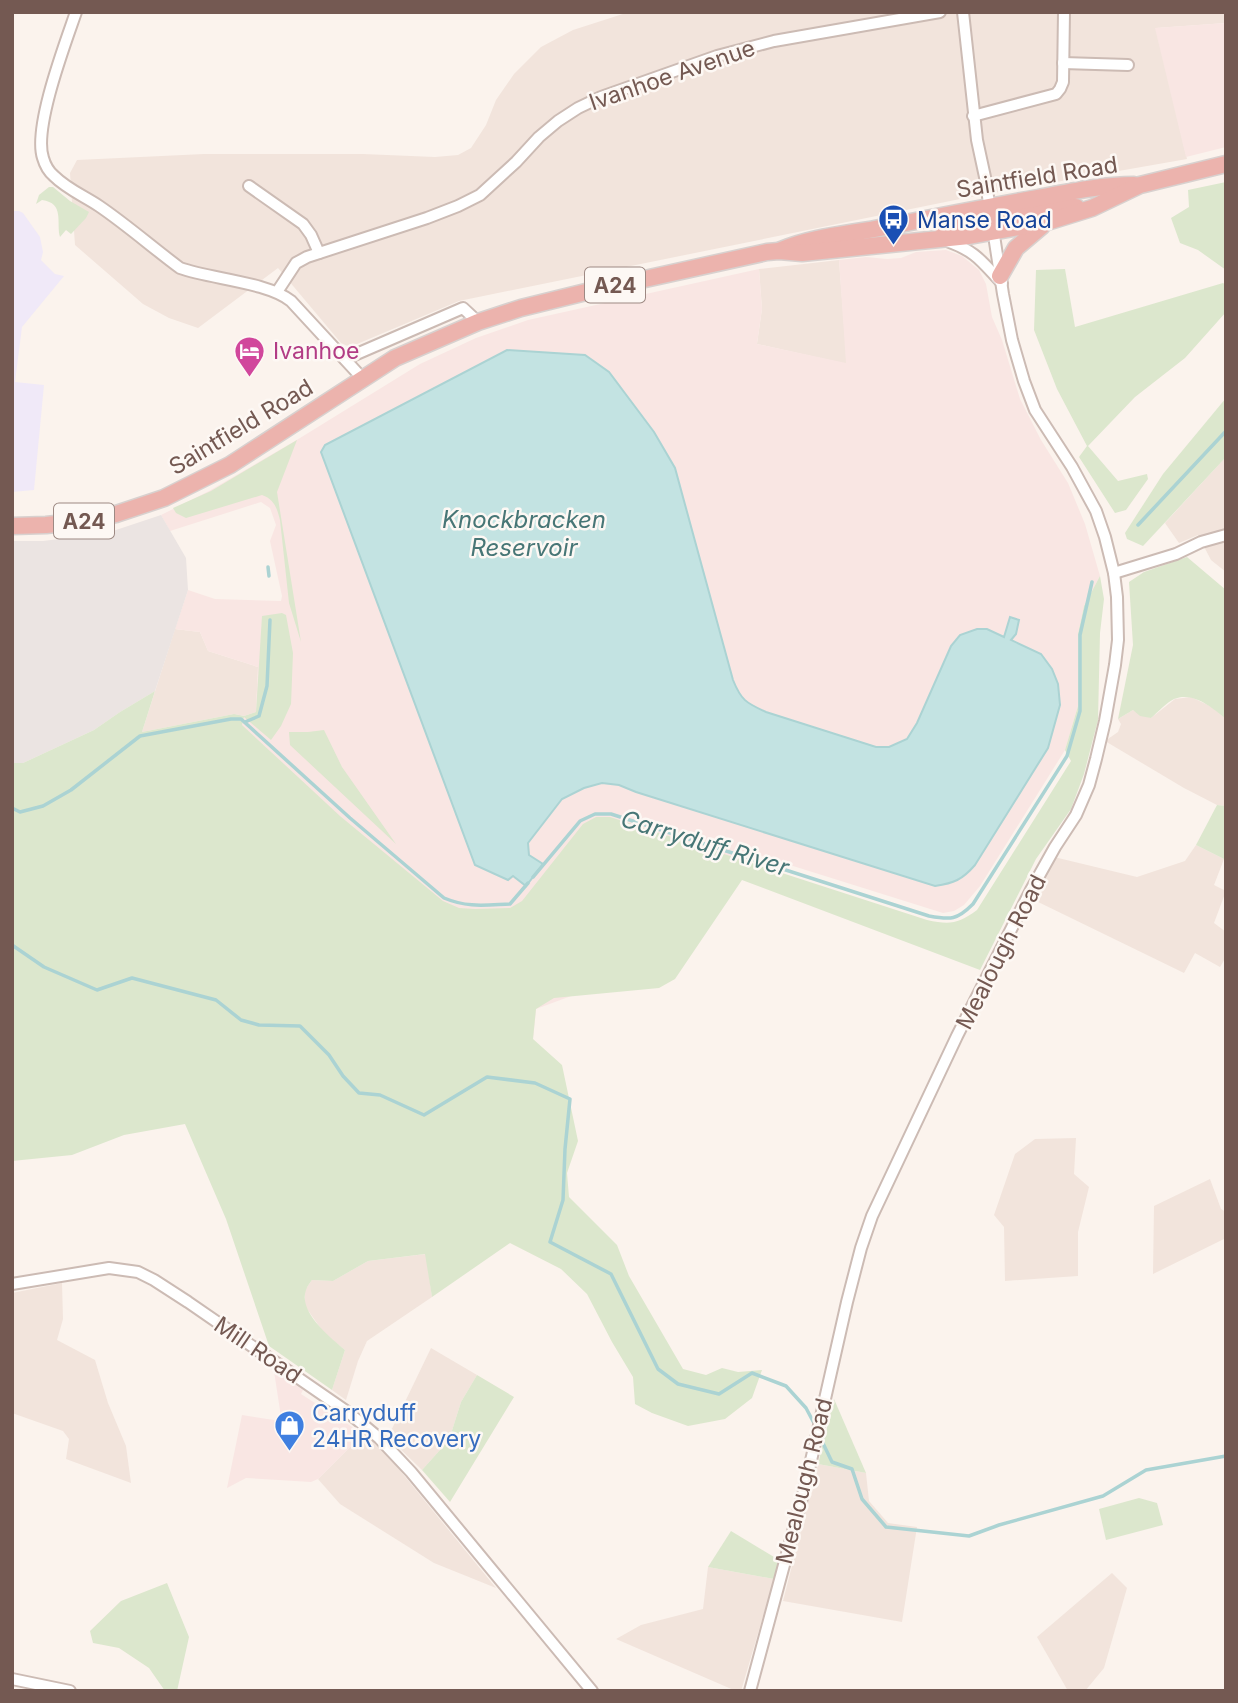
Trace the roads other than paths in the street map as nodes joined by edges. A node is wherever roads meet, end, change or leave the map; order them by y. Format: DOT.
graph roads {
  1 [pos="76,12"];
  2 [pos="940,12"];
  3 [pos="963,12"];
  4 [pos="1064,12"];
  5 [pos="1063,63"];
  6 [pos="1128,65"];
  7 [pos="973,116"];
  8 [pos="1226,164"];
  9 [pos="1139,185"];
  10 [pos="249,186"];
  11 [pos="1092,208"];
  12 [pos="991,219"];
  13 [pos="1047,222"];
  14 [pos="939,239"];
  15 [pos="779,251"];
  16 [pos="319,253"];
  17 [pos="1001,280"];
  18 [pos="277,292"];
  19 [pos="478,322"];
  20 [pos="345,359"];
  21 [pos="363,379"];
  22 [pos="12,526"];
  23 [pos="1226,535"];
  24 [pos="1114,573"];
  25 [pos="12,1284"];
  26 [pos="12,1679"];
  27 [pos="70,1691"];
  28 [pos="592,1691"];
  29 [pos="750,1691"];
  1 -- 18 [label="street"];
  2 -- 16 [label="street, Ivanhoe Avenue"];
  3 -- 7 [label="street"];
  4 -- 5 [label="street"];
  5 -- 6 [label="street"];
  5 -- 7 [label="street"];
  7 -- 12 [label="street"];
  8 -- 9 [label="highway, Saintfield Road / A24"];
  9 -- 11 [label="highway, Saintfield Road / A24"];
  9 -- 12 [label="highway, Saintfield Road / A24"];
  10 -- 16 [label="street"];
  11 -- 12 [label="highway"];
  11 -- 13 [label="highway, Saintfield Road / A24"];
  12 -- 13 [label="highway, Saintfield Road / A24"];
  12 -- 14 [label="highway, Saintfield Road / A24"];
  12 -- 15 [label="highway, Saintfield Road / A24"];
  12 -- 17 [label="street, Mealough Road"];
  13 -- 17 [label="highway"];
  14 -- 15 [label="highway, Saintfield Road / A24"];
  14 -- 17 [label="street"];
  15 -- 19 [label="highway, Saintfield Road / A24"];
  16 -- 18 [label="street, Ivanhoe Avenue"];
  17 -- 24 [label="street, Mealough Road"];
  18 -- 20 [label="street"];
  19 -- 20 [label="street"];
  19 -- 21 [label="highway, Saintfield Road / A24"];
  20 -- 21 [label="street"];
  21 -- 22 [label="highway, Saintfield Road / A24"];
  23 -- 24 [label="street"];
  24 -- 29 [label="street, Mealough Road"];
  25 -- 28 [label="street, Mill Road"];
  26 -- 27 [label="street"];
}
